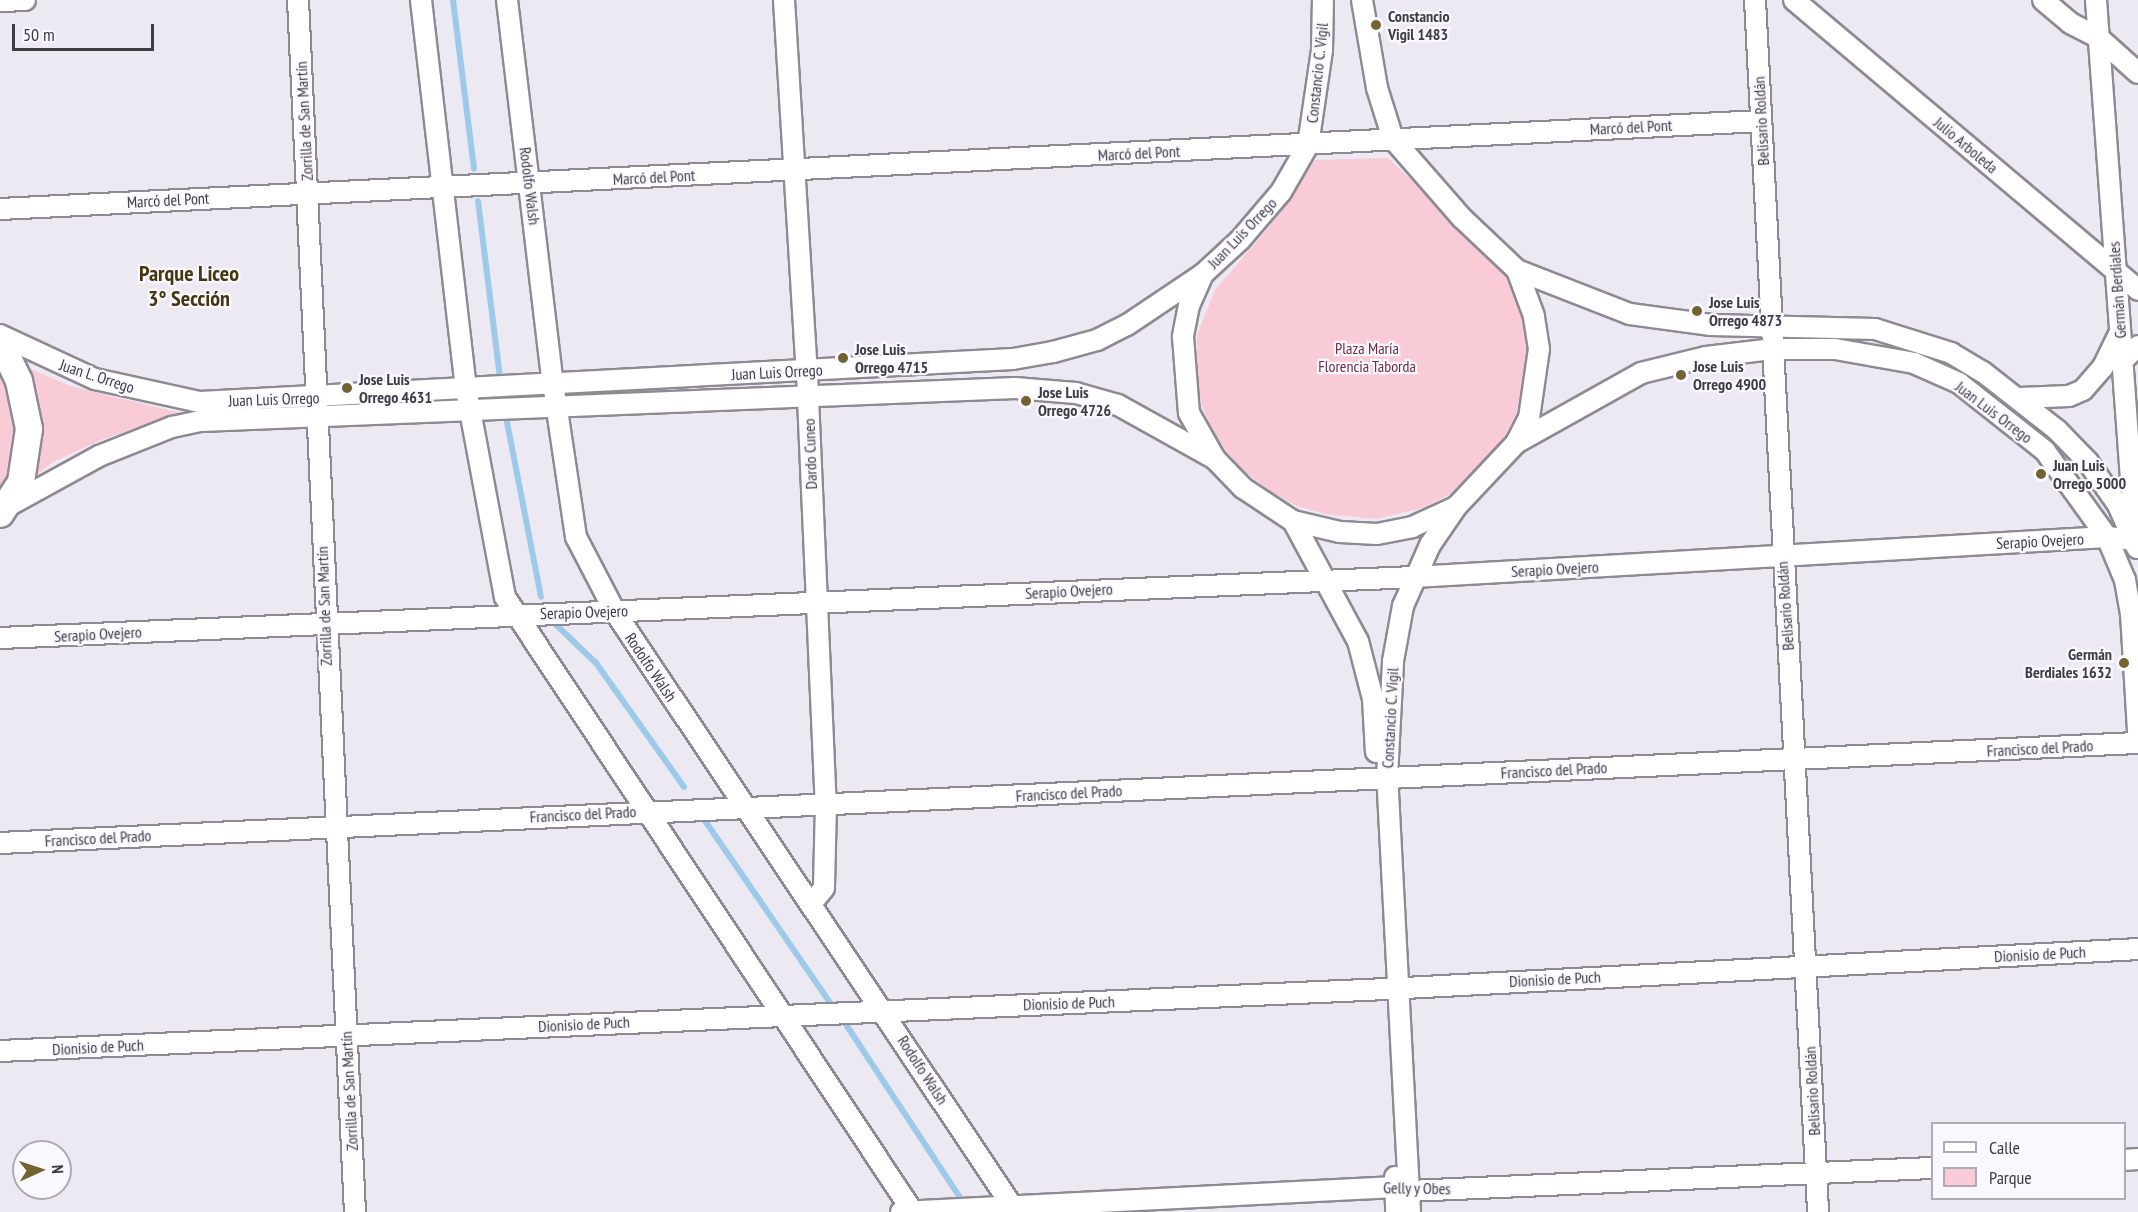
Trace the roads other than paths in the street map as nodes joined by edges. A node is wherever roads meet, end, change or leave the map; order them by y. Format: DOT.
graph roads {
  1 [pos="25,0"];
  2 [pos="298,0"];
  3 [pos="421,0"];
  4 [pos="507,0"];
  5 [pos="784,0"];
  6 [pos="1323,0"];
  7 [pos="1362,0"];
  8 [pos="1755,0"];
  9 [pos="1794,0"];
  10 [pos="2043,0"];
  11 [pos="2096,0"];
  12 [pos="0,1"];
  13 [pos="2099,38"];
  14 [pos="2138,73"];
  15 [pos="1761,120"];
  16 [pos="1393,139"];
  17 [pos="1308,145"];
  18 [pos="793,170"];
  19 [pos="530,183"];
  20 [pos="441,186"];
  21 [pos="307,193"];
  22 [pos="0,209"];
  23 [pos="1517,270"];
  24 [pos="2115,271"];
  25 [pos="1203,274"];
  26 [pos="2138,290"];
  27 [pos="1771,326"];
  28 [pos="2120,332"];
  29 [pos="0,335"];
  30 [pos="0,341"];
  31 [pos="2138,346"];
  32 [pos="1772,349"];
  33 [pos="2122,361"];
  34 [pos="804,370"];
  35 [pos="553,383"];
  36 [pos="466,388"];
  37 [pos="807,398"];
  38 [pos="2020,398"];
  39 [pos="316,407"];
  40 [pos="556,408"];
  41 [pos="469,410"];
  42 [pos="200,411"];
  43 [pos="1516,443"];
  44 [pos="1215,459"];
  45 [pos="1456,507"];
  46 [pos="4,510"];
  47 [pos="1293,521"];
  48 [pos="2107,537"];
  49 [pos="2137,543"];
  50 [pos="1782,556"];
  51 [pos="1414,577"];
  52 [pos="1327,580"];
  53 [pos="2125,580"];
  54 [pos="816,603"];
  55 [pos="615,612"];
  56 [pos="515,615"];
  57 [pos="325,623"];
  58 [pos="0,639"];
  59 [pos="2138,732"];
  60 [pos="2138,743"];
  61 [pos="1795,759"];
  62 [pos="1382,778"];
  63 [pos="826,804"];
  64 [pos="745,806"];
  65 [pos="649,811"];
  66 [pos="335,825"];
  67 [pos="0,843"];
  68 [pos="811,904"];
  69 [pos="2138,949"];
  70 [pos="1805,965"];
  71 [pos="1392,988"];
  72 [pos="884,1011"];
  73 [pos="785,1014"];
  74 [pos="346,1035"];
  75 [pos="0,1051"];
  76 [pos="1931,1168"];
  77 [pos="1816,1174"];
  78 [pos="1402,1189"];
  79 [pos="1013,1208"];
  80 [pos="355,1212"];
  81 [pos="901,1212"];
  82 [pos="913,1212"];
  83 [pos="1396,1212"];
  84 [pos="1410,1212"];
  85 [pos="1818,1212"];
  1 -- 12 [label="street"];
  2 -- 21 [label="street, Zorrilla de San Martín"];
  3 -- 20 [label="street"];
  4 -- 19 [label="street, Rodolfo Walsh"];
  5 -- 18 [label="street, Dardo Cuneo"];
  6 -- 17 [label="street, Constancio C. Vigil"];
  7 -- 16 [label="street"];
  8 -- 15 [label="street, Belisario Roldán"];
  9 -- 24 [label="street, Julio Arboleda"];
  10 -- 13 [label="street"];
  11 -- 13 [label="street, Germán Berdiales"];
  13 -- 14 [label="street"];
  13 -- 24 [label="street, Germán Berdiales"];
  15 -- 16 [label="street, Marcó del Pont"];
  15 -- 27 [label="street, Belisario Roldán"];
  16 -- 17 [label="street"];
  16 -- 23 [label="street, Juan Luis Orrego"];
  17 -- 18 [label="street, Marcó del Pont"];
  17 -- 25 [label="street, Juan Luis Orrego"];
  18 -- 19 [label="street, Marcó del Pont"];
  18 -- 34 [label="street, Dardo Cuneo"];
  19 -- 20 [label="street, Marcó del Pont"];
  19 -- 35 [label="street, Rodolfo Walsh"];
  20 -- 21 [label="street, Marcó del Pont"];
  20 -- 36 [label="street"];
  21 -- 22 [label="street, Marcó del Pont"];
  21 -- 39 [label="street, Zorrilla de San Martín"];
  23 -- 27 [label="street, Juan Luis Orrego"];
  23 -- 43 [label="street, Constancio C. Vigil"];
  24 -- 26 [label="street, Julio Arboleda"];
  24 -- 28 [label="street, Germán Berdiales"];
  25 -- 34 [label="street, Juan Luis Orrego"];
  25 -- 44 [label="street"];
  27 -- 32 [label="street, Belisario Roldán"];
  27 -- 38 [label="street, Juan Luis Orrego"];
  28 -- 33 [label="street, Germán Berdiales"];
  28 -- 38 [label="street, Juan Luis Orrego"];
  29 -- 42 [label="street, Juan L. Orrego"];
  30 -- 46 [label="street"];
  31 -- 33 [label="street"];
  32 -- 43 [label="street, Juan Luis Orrego"];
  32 -- 48 [label="street, Juan Luis Orrego"];
  32 -- 50 [label="street, Belisario Roldán"];
  33 -- 49 [label="street, Germán Berdiales"];
  34 -- 35 [label="street, Juan Luis Orrego"];
  34 -- 37 [label="street, Dardo Cuneo"];
  35 -- 36 [label="street, Juan Luis Orrego"];
  35 -- 40 [label="street, Rodolfo Walsh"];
  36 -- 39 [label="street, Juan Luis Orrego"];
  36 -- 41 [label="street"];
  37 -- 40 [label="street, Juan Luis Orrego"];
  37 -- 44 [label="street, Juan Luis Orrego"];
  37 -- 54 [label="street, Dardo Cuneo"];
  38 -- 49 [label="street, Juan Luis Orrego"];
  39 -- 41 [label="street, Juan Luis Orrego"];
  39 -- 42 [label="street, Juan Luis Orrego"];
  39 -- 57 [label="street, Zorrilla de San Martín"];
  40 -- 41 [label="street, Juan Luis Orrego"];
  40 -- 55 [label="street, Rodolfo Walsh"];
  41 -- 56 [label="street"];
  42 -- 46 [label="street"];
  43 -- 45 [label="street, Constancio C. Vigil"];
  44 -- 47 [label="street"];
  45 -- 47 [label="street"];
  45 -- 51 [label="street, Constancio C. Vigil"];
  47 -- 52 [label="street, Constancio C. Vigil"];
  48 -- 49 [label="street, Serapio Ovejero"];
  48 -- 50 [label="street, Serapio Ovejero"];
  48 -- 53 [label="street, Juan Luis Orrego"];
  49 -- 53 [label="street, Germán Berdiales"];
  50 -- 51 [label="street, Serapio Ovejero"];
  50 -- 61 [label="street, Belisario Roldán"];
  51 -- 52 [label="street, Serapio Ovejero"];
  51 -- 62 [label="street, Constancio C. Vigil"];
  52 -- 54 [label="street, Serapio Ovejero"];
  52 -- 62 [label="street, Constancio C. Vigil"];
  53 -- 59 [label="street, Juan Luis Orrego"];
  54 -- 55 [label="street, Serapio Ovejero"];
  54 -- 63 [label="street, Dardo Cuneo"];
  55 -- 56 [label="street, Serapio Ovejero"];
  55 -- 64 [label="street, Rodolfo Walsh"];
  56 -- 57 [label="street, Serapio Ovejero"];
  56 -- 65 [label="street"];
  57 -- 58 [label="street, Serapio Ovejero"];
  57 -- 66 [label="street, Zorrilla de San Martín"];
  60 -- 61 [label="street, Francisco del Prado"];
  61 -- 62 [label="street, Francisco del Prado"];
  61 -- 70 [label="street, Belisario Roldán"];
  62 -- 63 [label="street, Francisco del Prado"];
  62 -- 71 [label="street, Constancio C. Vigil"];
  63 -- 64 [label="street, Francisco del Prado"];
  63 -- 68 [label="street, Dardo Cuneo"];
  64 -- 65 [label="street, Francisco del Prado"];
  64 -- 68 [label="street, Rodolfo Walsh"];
  65 -- 66 [label="street, Francisco del Prado"];
  65 -- 73 [label="street"];
  66 -- 67 [label="street, Francisco del Prado"];
  66 -- 74 [label="street, Zorrilla de San Martín"];
  68 -- 72 [label="street, Rodolfo Walsh"];
  69 -- 70 [label="street, Dionisio de Puch"];
  70 -- 71 [label="street, Dionisio de Puch"];
  70 -- 77 [label="street, Belisario Roldán"];
  71 -- 72 [label="street, Dionisio de Puch"];
  71 -- 78 [label="street, Constancio C. Vigil"];
  72 -- 73 [label="street, Dionisio de Puch"];
  72 -- 79 [label="street, Rodolfo Walsh"];
  73 -- 74 [label="street, Dionisio de Puch"];
  73 -- 82 [label="street"];
  74 -- 75 [label="street, Dionisio de Puch"];
  74 -- 80 [label="street, Zorrilla de San Martín"];
  76 -- 77 [label="street, Gelly y Obes"];
  77 -- 78 [label="street, Gelly y Obes"];
  77 -- 85 [label="street, Belisario Roldán"];
  78 -- 79 [label="street, Gelly y Obes"];
  78 -- 83 [label="street, Constancio C. Vigil"];
  78 -- 84 [label="street, Constancio C. Vigil"];
  79 -- 82 [label="street, Gelly y Obes"];
  81 -- 82 [label="street, Gelly y Obes"];
}
